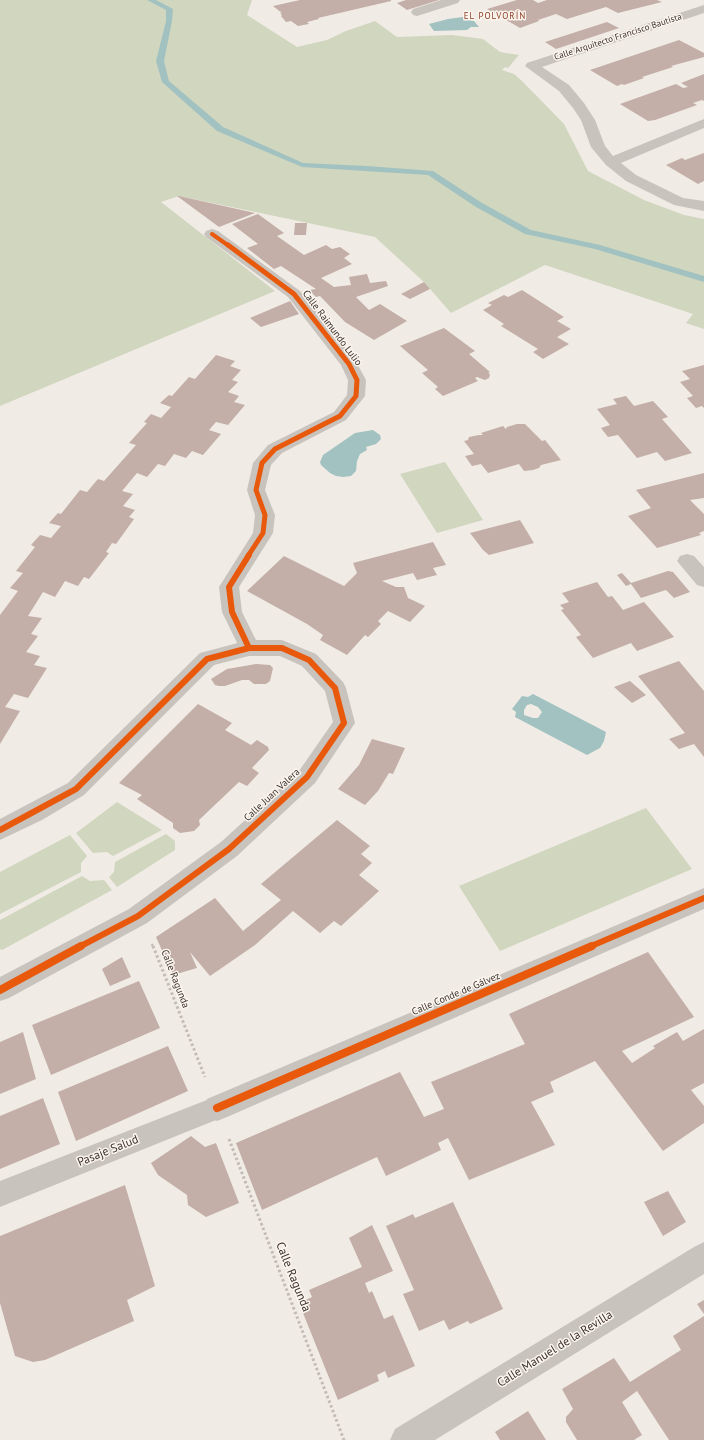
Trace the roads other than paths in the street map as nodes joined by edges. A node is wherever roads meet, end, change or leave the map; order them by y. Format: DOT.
graph roads {
  1 [pos="454,0"];
  2 [pos="704,9"];
  3 [pos="416,12"];
  4 [pos="704,123"];
  5 [pos="611,162"];
  6 [pos="704,206"];
  7 [pos="212,234"];
  8 [pos="687,561"];
  9 [pos="704,580"];
  10 [pos="248,648"];
  11 [pos="0,830"];
  12 [pos="704,898"];
  13 [pos="0,990"];
  14 [pos="217,1108"];
  15 [pos="0,1194"];
  16 [pos="704,1257"];
  17 [pos="406,1440"];
  1 -- 3 [label="street"];
  2 -- 5 [label="street, Calle Arquitecto Francisco Bautista"];
  4 -- 5 [label="street"];
  5 -- 6 [label="street"];
  7 -- 10 [label="street, Calle Raimundo Lulio"];
  8 -- 9 [label="street"];
  10 -- 11 [label="street, Calle Juan Valera"];
  10 -- 13 [label="street, Calle Juan Valera"];
  12 -- 14 [label="street, Calle Conde de Gálvez"];
  14 -- 15 [label="lane, Pasaje Salud"];
  16 -- 17 [label="street, Calle Manuel de la Revilla"];
}
